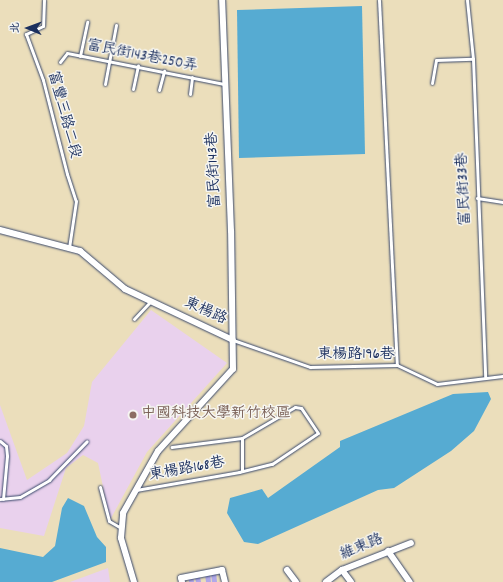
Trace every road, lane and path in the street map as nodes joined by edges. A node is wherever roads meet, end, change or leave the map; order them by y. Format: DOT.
graph roads {
  1 [pos="44,0"];
  2 [pos="222,0"];
  3 [pos="379,0"];
  4 [pos="467,0"];
  5 [pos="87,22"];
  6 [pos="116,25"];
  7 [pos="80,56"];
  8 [pos="473,59"];
  9 [pos="109,61"];
  10 [pos="60,62"];
  11 [pos="138,66"];
  12 [pos="164,71"];
  13 [pos="192,77"];
  14 [pos="432,83"];
  15 [pos="104,84"];
  16 [pos="224,84"];
  17 [pos="133,89"];
  18 [pos="159,90"];
  19 [pos="190,94"];
  20 [pos="477,198"];
  21 [pos="503,202"];
  22 [pos="0,230"];
  23 [pos="69,248"];
  24 [pos="150,302"];
  25 [pos="134,319"];
  26 [pos="234,340"];
  27 [pos="397,365"];
  28 [pos="503,376"];
  29 [pos="485,377"];
  30 [pos="242,438"];
  31 [pos="0,440"];
  32 [pos="87,441"];
  33 [pos="172,447"];
  34 [pos="242,471"];
  35 [pos="100,487"];
  36 [pos="136,490"];
  37 [pos="1,499"];
  38 [pos="120,528"];
  39 [pos="411,543"];
  40 [pos="388,551"];
  41 [pos="287,570"];
  42 [pos="342,570"];
  43 [pos="200,574"];
  44 [pos="134,582"];
  45 [pos="182,582"];
  46 [pos="202,582"];
  47 [pos="225,582"];
  48 [pos="296,582"];
  49 [pos="326,582"];
  50 [pos="351,582"];
  51 [pos="410,582"];
  1 -- 23 [label="lane, 富豐三路二段"];
  2 -- 16 [label="street, 富民街143巷"];
  3 -- 27 [label="lane"];
  4 -- 8 [label="lane, 富民街33巷"];
  5 -- 7 [label="lane"];
  6 -- 9 [label="lane"];
  7 -- 9 [label="lane, 富民街143巷250弄"];
  7 -- 10 [label="lane, 富民街143巷250弄"];
  8 -- 14 [label="lane"];
  8 -- 20 [label="lane, 富民街33巷"];
  9 -- 11 [label="lane, 富民街143巷250弄"];
  9 -- 15 [label="lane"];
  11 -- 12 [label="lane, 富民街143巷250弄"];
  11 -- 17 [label="lane"];
  12 -- 13 [label="lane, 富民街143巷250弄"];
  12 -- 18 [label="lane"];
  13 -- 16 [label="lane, 富民街143巷250弄"];
  13 -- 19 [label="lane"];
  16 -- 26 [label="street, 富民街143巷"];
  20 -- 21 [label="lane"];
  20 -- 29 [label="lane, 富民街33巷"];
  22 -- 23 [label="street, 東楊路"];
  23 -- 24 [label="street, 東楊路"];
  24 -- 25 [label="lane"];
  24 -- 26 [label="street, 東楊路"];
  26 -- 27 [label="lane, 東楊路196巷"];
  26 -- 36 [label="street, 東楊路"];
  27 -- 29 [label="lane, 東楊路196巷"];
  28 -- 29 [label="lane, 東楊路196巷"];
  30 -- 33 [label="lane, 東楊路168巷"];
  30 -- 34 [label="lane, 東楊路168巷"];
  30 -- 34 [label="lane, 東楊路168巷"];
  31 -- 37 [label="lane"];
  32 -- 37 [label="lane"];
  34 -- 36 [label="lane, 東楊路168巷"];
  35 -- 38 [label="lane"];
  36 -- 38 [label="street, 東楊路"];
  38 -- 44 [label="street"];
  39 -- 40 [label="street, 維東路"];
  40 -- 42 [label="street, 維東路"];
  40 -- 51 [label="street"];
  41 -- 48 [label="street"];
  42 -- 49 [label="street, 維東路"];
  42 -- 50 [label="street"];
  43 -- 45 [label="street"];
  43 -- 46 [label="street"];
  43 -- 47 [label="street"];
}
